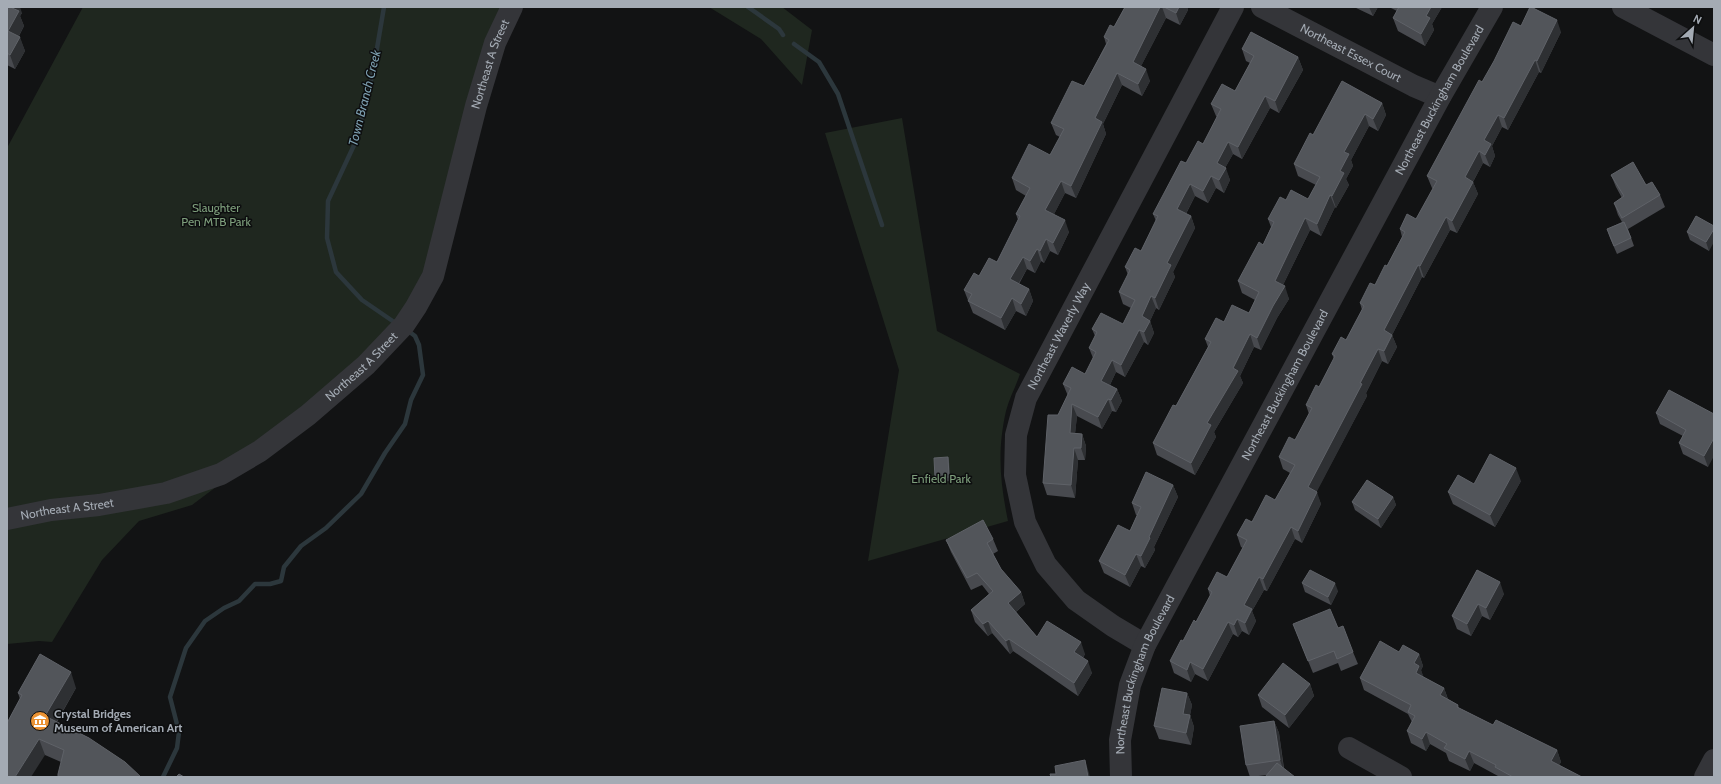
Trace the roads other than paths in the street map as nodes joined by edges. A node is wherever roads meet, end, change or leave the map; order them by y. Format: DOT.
graph roads {
  1 [pos="512,7"];
  2 [pos="1233,7"];
  3 [pos="1262,7"];
  4 [pos="1492,7"];
  5 [pos="1623,7"];
  6 [pos="1714,55"];
  7 [pos="1440,97"];
  8 [pos="7,518"];
  9 [pos="1145,645"];
  10 [pos="1349,748"];
  11 [pos="1714,760"];
  12 [pos="1121,777"];
  13 [pos="1401,777"];
  14 [pos="1705,777"];
  1 -- 8 [label="street, Northeast A Street"];
  2 -- 9 [label="street, Northeast Waverly Way"];
  3 -- 7 [label="street, Northeast Essex Court"];
  4 -- 7 [label="street, Northeast Buckingham Boulevard"];
  5 -- 6 [label="street"];
  7 -- 9 [label="street, Northeast Buckingham Boulevard"];
  9 -- 12 [label="street, Northeast Buckingham Boulevard"];
  10 -- 13 [label="street"];
  11 -- 14 [label="street"];
}
